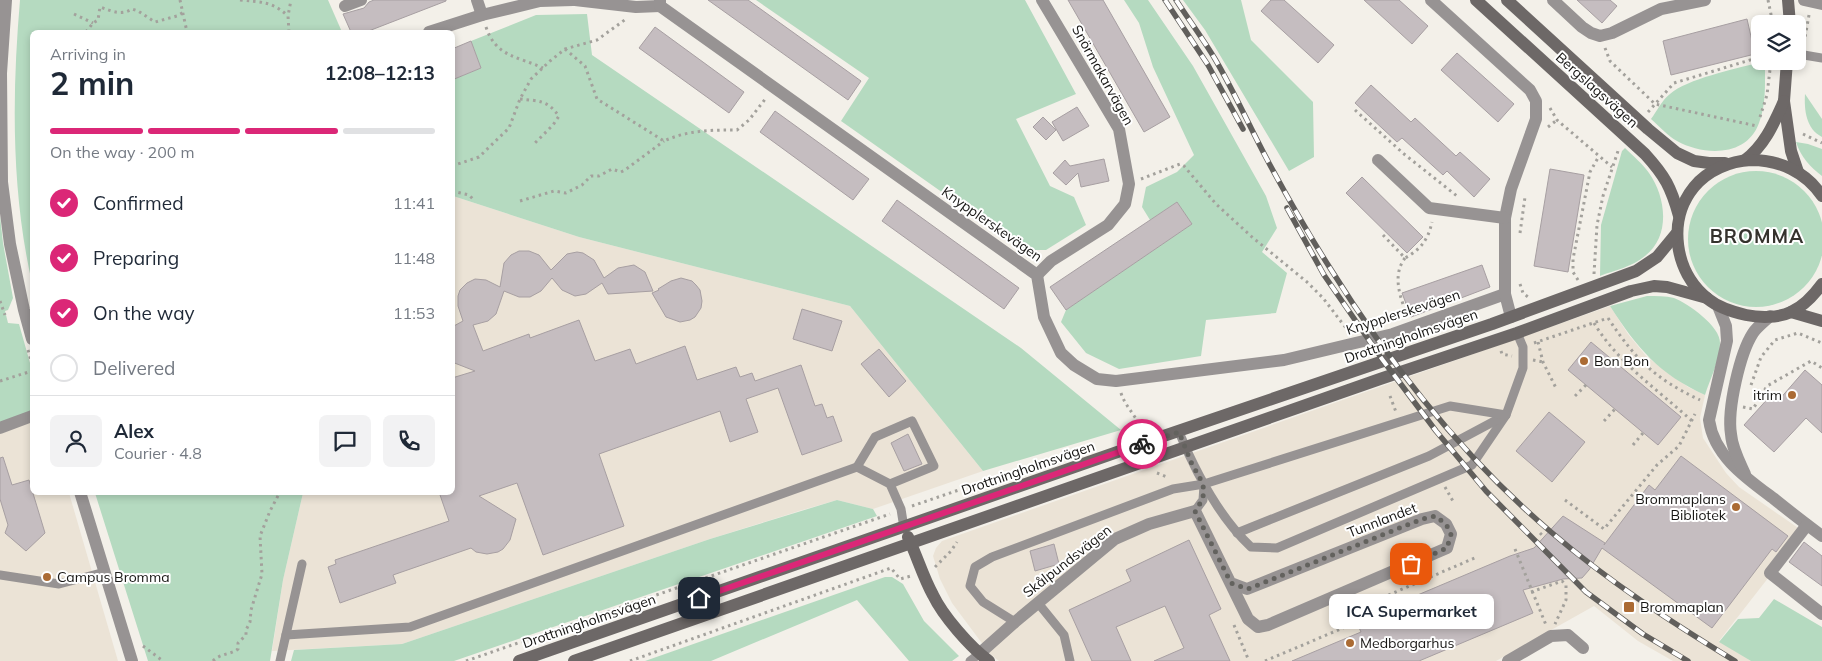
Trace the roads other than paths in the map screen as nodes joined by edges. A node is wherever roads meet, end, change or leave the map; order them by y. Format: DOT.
graph roads {
  1 [pos="6,0"];
  2 [pos="361,0"];
  3 [pos="477,0"];
  4 [pos="574,0"];
  5 [pos="1042,0"];
  6 [pos="1431,0"];
  7 [pos="1476,0"];
  8 [pos="1507,0"];
  9 [pos="1553,0"];
  10 [pos="1705,0"];
  11 [pos="1788,0"];
  12 [pos="1804,0"];
  13 [pos="660,3"];
  14 [pos="1822,4"];
  15 [pos="345,6"];
  16 [pos="482,14"];
  17 [pos="1789,15"];
  18 [pos="434,30"];
  19 [pos="1806,55"];
  20 [pos="1822,58"];
  21 [pos="1786,70"];
  22 [pos="1784,101"];
  23 [pos="1378,160"];
  24 [pos="1745,160"];
  25 [pos="1730,163"];
  26 [pos="1798,172"];
  27 [pos="1821,194"];
  28 [pos="1679,216"];
  29 [pos="1505,218"];
  30 [pos="1676,234"];
  31 [pos="1037,275"];
  32 [pos="1822,284"];
  33 [pos="1505,294"];
  34 [pos="1707,298"];
  35 [pos="1718,306"];
  36 [pos="1791,312"];
  37 [pos="1770,316"];
  38 [pos="1511,317"];
  39 [pos="1822,321"];
  40 [pos="30,331"];
  41 [pos="1517,332"];
  42 [pos="1506,415"];
  43 [pos="30,417"];
  44 [pos="0,428"];
  45 [pos="1179,432"];
  46 [pos="1185,447"];
  47 [pos="857,467"];
  48 [pos="1747,478"];
  49 [pos="890,484"];
  50 [pos="1204,484"];
  51 [pos="81,495"];
  52 [pos="1195,511"];
  53 [pos="1807,525"];
  54 [pos="904,528"];
  55 [pos="1237,533"];
  56 [pos="1822,536"];
  57 [pos="911,543"];
  58 [pos="302,564"];
  59 [pos="105,572"];
  60 [pos="0,574"];
  61 [pos="1231,583"];
  62 [pos="1038,603"];
  63 [pos="1822,614"];
  64 [pos="1015,622"];
  65 [pos="286,635"];
  66 [pos="1583,648"];
  67 [pos="979,659"];
  68 [pos="132,661"];
  69 [pos="280,661"];
  70 [pos="518,661"];
  71 [pos="574,661"];
  72 [pos="1070,661"];
  73 [pos="1508,661"];
  1 -- 40 [label="street"];
  2 -- 15 [label="street"];
  3 -- 16 [label="street"];
  4 -- 13 [label="street"];
  4 -- 16 [label="street"];
  5 -- 31 [label="street, Snörmakarvägen"];
  6 -- 29 [label="street"];
  7 -- 28 [label="main road, Bergslagsvägen"];
  8 -- 25 [label="main road, Bergslagsvägen"];
  9 -- 10 [label="street"];
  11 -- 17 [label="main road"];
  12 -- 14 [label="street"];
  13 -- 31 [label="street, Knypplerskevägen"];
  16 -- 18 [label="street"];
  19 -- 20 [label="lane"];
  21 -- 22 [label="main road"];
  22 -- 24 [label="main road"];
  22 -- 26 [label="main road"];
  23 -- 29 [label="street"];
  24 -- 25 [label="main road"];
  24 -- 26 [label="main road"];
  25 -- 28 [label="main road"];
  26 -- 27 [label="main road"];
  28 -- 30 [label="main road"];
  29 -- 33 [label="street"];
  30 -- 34 [label="main road"];
  30 -- 38 [label="main road, Drottningholmsvägen"];
  31 -- 33 [label="street, Knypplerskevägen"];
  32 -- 36 [label="main road"];
  33 -- 38 [label="street"];
  34 -- 35 [label="main road"];
  34 -- 41 [label="main road"];
  35 -- 37 [label="main road"];
  35 -- 48 [label="street"];
  36 -- 37 [label="main road"];
  36 -- 39 [label="main road"];
  37 -- 48 [label="street"];
  38 -- 41 [label="main road"];
  38 -- 45 [label="main road, Drottningholmsvägen"];
  41 -- 42 [label="lane"];
  41 -- 46 [label="main road"];
  42 -- 50 [label="lane"];
  42 -- 55 [label="lane"];
  42 -- 55 [label="lane"];
  43 -- 44 [label="street"];
  45 -- 46 [label="lane"];
  45 -- 54 [label="main road, Drottningholmsvägen"];
  46 -- 50 [label="lane"];
  46 -- 57 [label="main road"];
  47 -- 49 [label="lane"];
  47 -- 49 [label="lane"];
  47 -- 65 [label="lane"];
  48 -- 53 [label="street"];
  49 -- 54 [label="lane"];
  50 -- 52 [label="lane"];
  50 -- 55 [label="lane"];
  50 -- 64 [label="lane"];
  51 -- 59 [label="street"];
  52 -- 61 [label="street"];
  52 -- 62 [label="street, Skålpundsvägen"];
  53 -- 56 [label="street"];
  53 -- 63 [label="street"];
  54 -- 57 [label="main road"];
  54 -- 70 [label="main road, Drottningholmsvägen"];
  57 -- 67 [label="main road"];
  57 -- 71 [label="main road"];
  58 -- 65 [label="lane"];
  59 -- 60 [label="lane"];
  59 -- 68 [label="street"];
  61 -- 61 [label="street, Tunnlandet"];
  62 -- 64 [label="street, Skålpundsvägen"];
  62 -- 72 [label="lane"];
  64 -- 67 [label="street, Skålpundsvägen"];
  65 -- 69 [label="lane"];
  66 -- 73 [label="street"];
}
